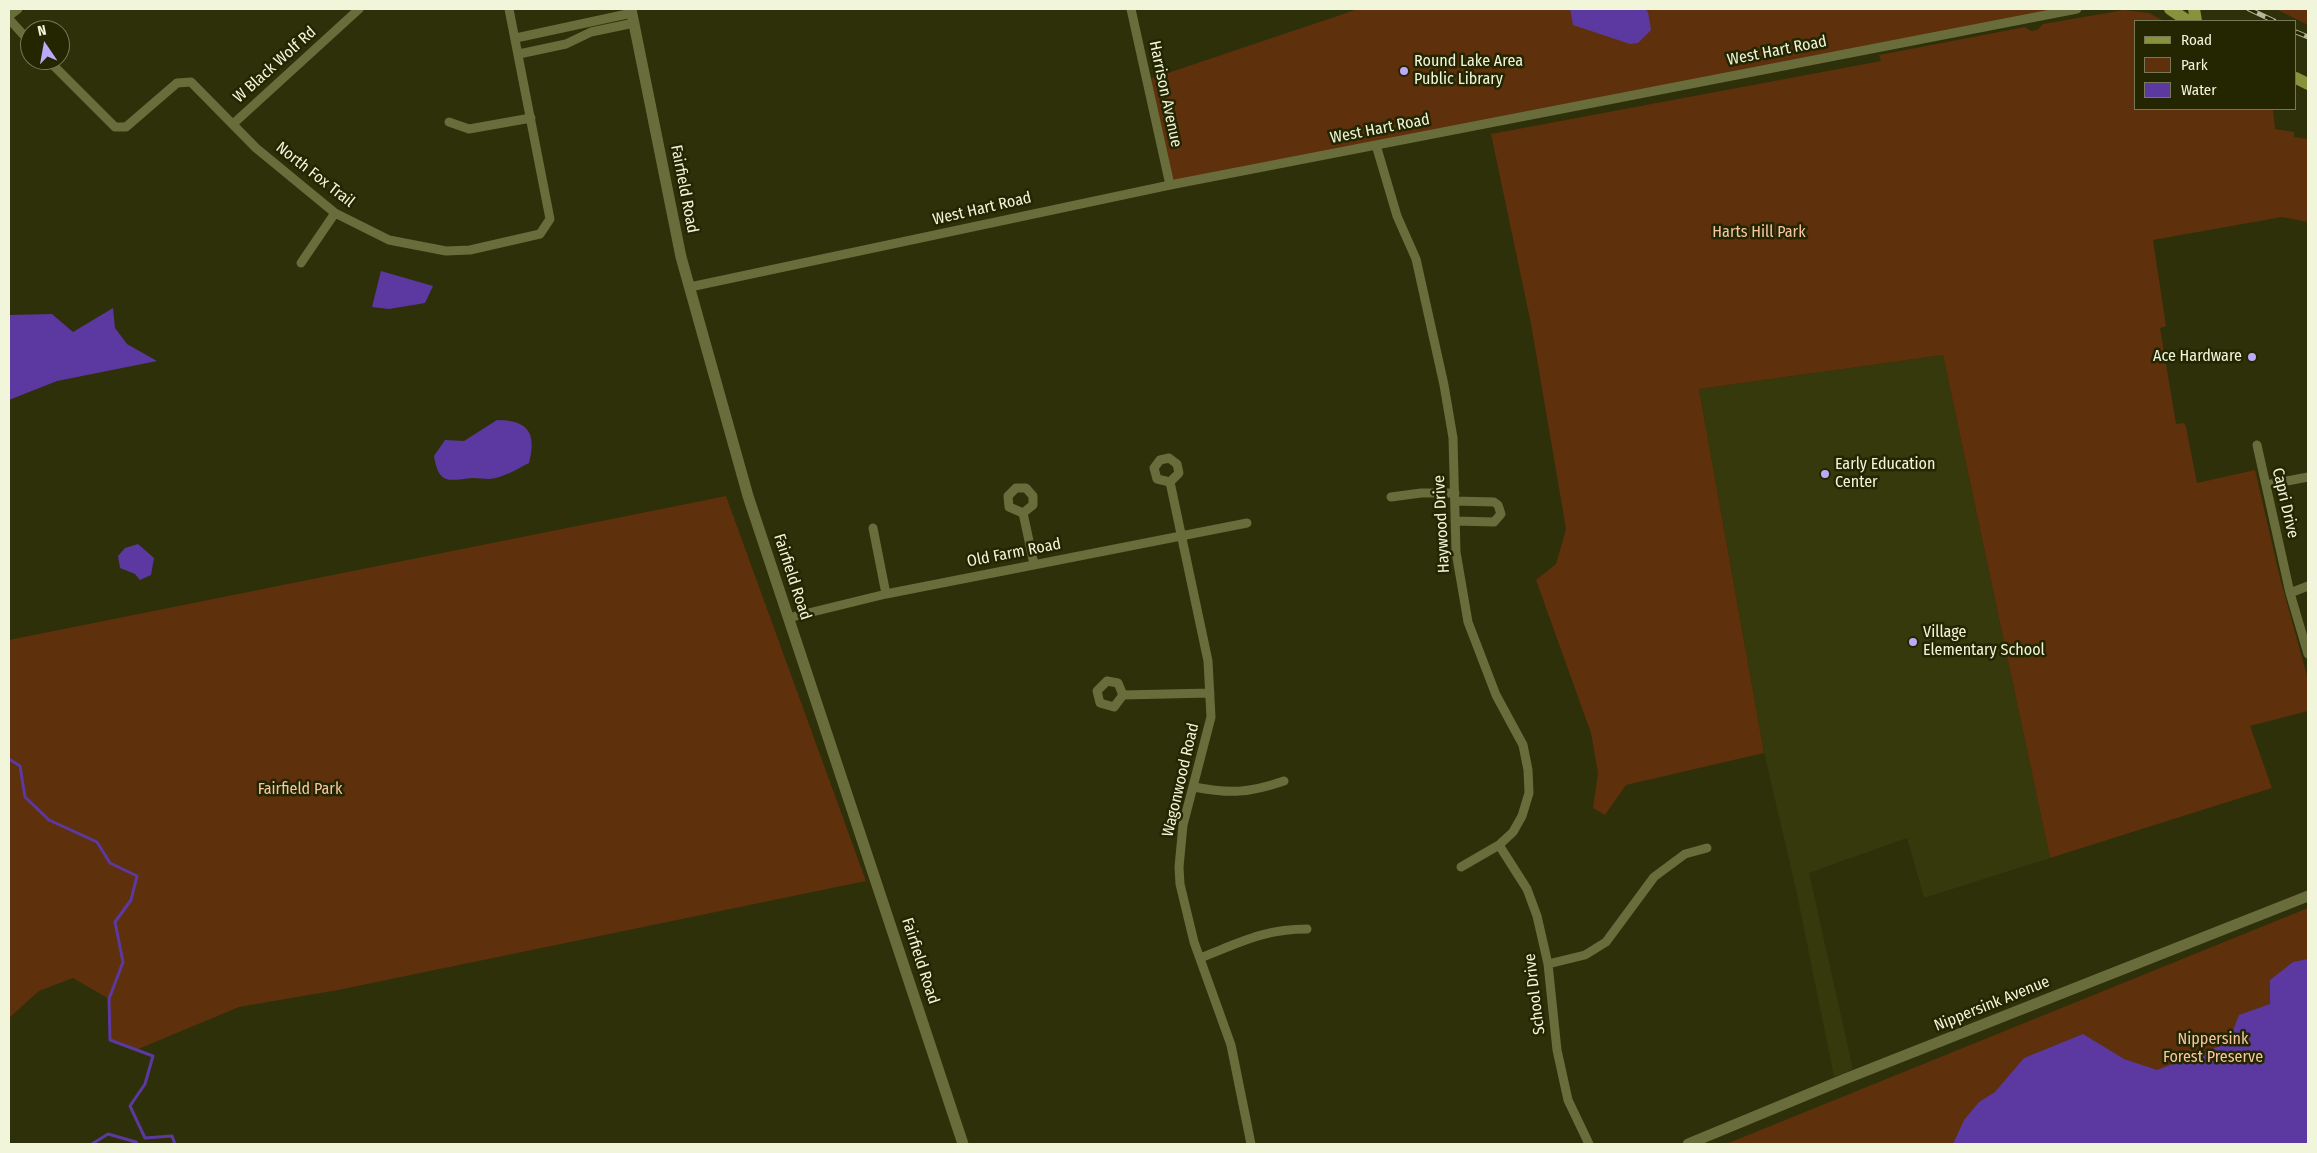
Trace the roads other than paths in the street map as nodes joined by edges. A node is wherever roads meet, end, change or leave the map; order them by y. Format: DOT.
graph roads {
  1 [pos="18,9"];
  2 [pos="359,9"];
  3 [pos="509,9"];
  4 [pos="1131,9"];
  5 [pos="2077,9"];
  6 [pos="2170,9"];
  7 [pos="632,15"];
  8 [pos="2186,20"];
  9 [pos="10,23"];
  10 [pos="20,32"];
  11 [pos="515,34"];
  12 [pos="519,54"];
  13 [pos="58,70"];
  14 [pos="531,118"];
  15 [pos="449,122"];
  16 [pos="233,124"];
  17 [pos="1376,145"];
  18 [pos="1170,185"];
  19 [pos="335,213"];
  20 [pos="301,263"];
  21 [pos="690,287"];
  22 [pos="2257,446"];
  23 [pos="2308,477"];
  24 [pos="1170,482"];
  25 [pos="2266,485"];
  26 [pos="1391,497"];
  27 [pos="1455,497"];
  28 [pos="1023,513"];
  29 [pos="1455,521"];
  30 [pos="1246,523"];
  31 [pos="873,528"];
  32 [pos="1182,535"];
  33 [pos="1034,564"];
  34 [pos="2308,586"];
  35 [pos="2290,593"];
  36 [pos="886,594"];
  37 [pos="788,618"];
  38 [pos="2308,654"];
  39 [pos="1210,693"];
  40 [pos="1123,695"];
  41 [pos="1284,781"];
  42 [pos="1194,787"];
  43 [pos="1499,845"];
  44 [pos="1707,848"];
  45 [pos="1461,867"];
  46 [pos="2308,896"];
  47 [pos="1307,929"];
  48 [pos="1200,958"];
  49 [pos="1548,964"];
  50 [pos="963,1144"];
  51 [pos="1251,1144"];
  52 [pos="1589,1144"];
  53 [pos="1688,1144"];
  1 -- 9 [label="street"];
  2 -- 16 [label="street, W Black Wolf Rd"];
  3 -- 11 [label="street, North Fox Trail"];
  4 -- 18 [label="street, Harrison Avenue"];
  5 -- 17 [label="street, West Hart Road"];
  6 -- 8 [label="main road"];
  7 -- 11 [label="street"];
  7 -- 12 [label="street"];
  7 -- 21 [label="street, Fairfield Road"];
  9 -- 10 [label="street"];
  11 -- 12 [label="street, North Fox Trail"];
  12 -- 14 [label="street, North Fox Trail"];
  13 -- 16 [label="street, North Fox Trail"];
  14 -- 15 [label="street"];
  14 -- 19 [label="street, North Fox Trail"];
  16 -- 19 [label="street, North Fox Trail"];
  17 -- 18 [label="street, West Hart Road"];
  17 -- 27 [label="street, Haywood Drive"];
  18 -- 21 [label="street, West Hart Road"];
  19 -- 20 [label="street"];
  21 -- 37 [label="street, Fairfield Road"];
  22 -- 25 [label="street, Capri Drive"];
  23 -- 25 [label="street"];
  24 -- 32 [label="street, Wagonwood Road"];
  25 -- 35 [label="street, Capri Drive"];
  26 -- 27 [label="street"];
  27 -- 29 [label="street, Haywood Drive"];
  27 -- 29 [label="street"];
  28 -- 33 [label="street"];
  29 -- 43 [label="street, Haywood Drive"];
  30 -- 32 [label="street, Old Farm Road"];
  31 -- 36 [label="street"];
  32 -- 33 [label="street, Old Farm Road"];
  32 -- 39 [label="street, Wagonwood Road"];
  33 -- 36 [label="street, Old Farm Road"];
  34 -- 35 [label="street"];
  35 -- 38 [label="street, Capri Drive"];
  36 -- 37 [label="street, Old Farm Road"];
  37 -- 50 [label="street, Fairfield Road"];
  39 -- 40 [label="street"];
  39 -- 42 [label="street, Wagonwood Road"];
  41 -- 42 [label="street"];
  42 -- 48 [label="street, Wagonwood Road"];
  43 -- 45 [label="street, Haywood Drive"];
  43 -- 49 [label="street, School Drive"];
  44 -- 49 [label="street"];
  46 -- 53 [label="street, Nippersink Avenue"];
  47 -- 48 [label="street"];
  48 -- 51 [label="street, Wagonwood Road"];
  49 -- 52 [label="street, School Drive"];
}
